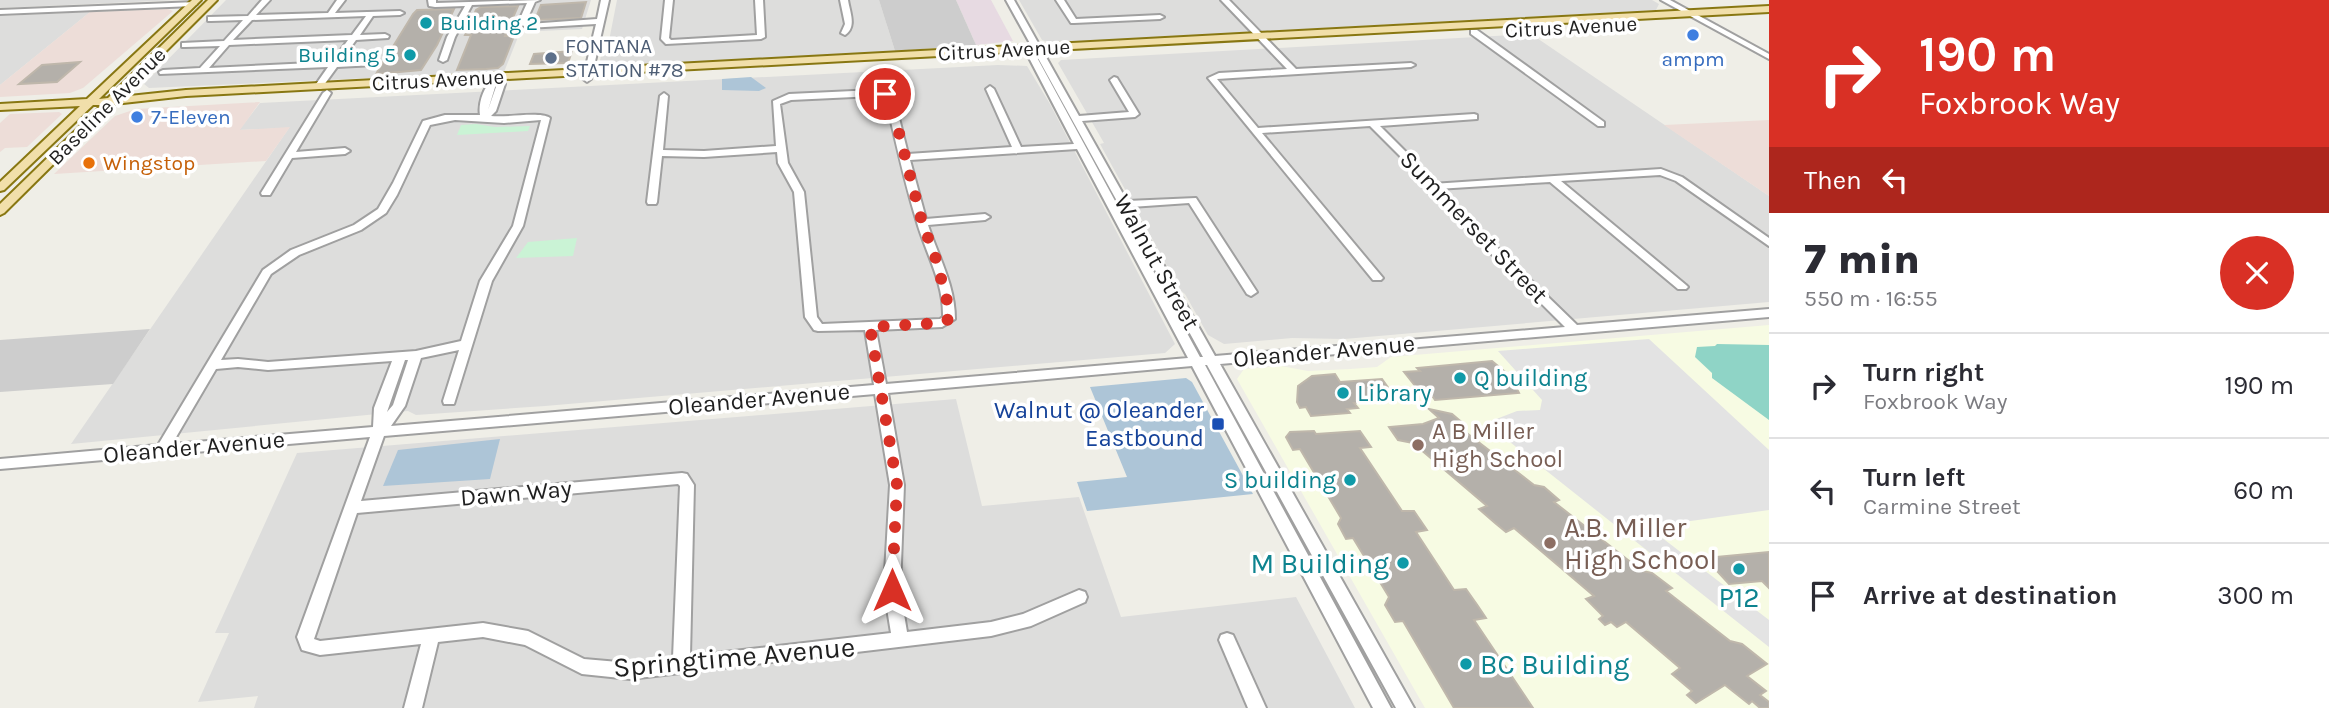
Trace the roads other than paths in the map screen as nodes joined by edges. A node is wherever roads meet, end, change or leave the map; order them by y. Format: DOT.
graph roads {
  1 [pos="213,0"];
  2 [pos="266,0"];
  3 [pos="341,0"];
  4 [pos="534,0"];
  5 [pos="605,0"];
  6 [pos="669,0"];
  7 [pos="759,0"];
  8 [pos="844,0"];
  9 [pos="1001,0"];
  10 [pos="1010,0"];
  11 [pos="1060,0"];
  12 [pos="1224,0"];
  13 [pos="1665,0"];
  14 [pos="1679,0"];
  15 [pos="195,2"];
  16 [pos="432,2"];
  17 [pos="141,3"];
  18 [pos="470,3"];
  19 [pos="1769,9"];
  20 [pos="0,12"];
  21 [pos="400,13"];
  22 [pos="1689,13"];
  23 [pos="371,14"];
  24 [pos="330,15"];
  25 [pos="1702,16"];
  26 [pos="1769,16"];
  27 [pos="250,17"];
  28 [pos="1160,17"];
  29 [pos="211,19"];
  30 [pos="1716,19"];
  31 [pos="599,24"];
  32 [pos="1474,32"];
  33 [pos="845,33"];
  34 [pos="386,36"];
  35 [pos="355,37"];
  36 [pos="761,37"];
  37 [pos="1264,40"];
  38 [pos="669,42"];
  39 [pos="225,43"];
  40 [pos="185,45"];
  41 [pos="1769,48"];
  42 [pos="1034,52"];
  43 [pos="1769,57"];
  44 [pos="443,60"];
  45 [pos="372,63"];
  46 [pos="335,64"];
  47 [pos="1411,65"];
  48 [pos="203,69"];
  49 [pos="1294,71"];
  50 [pos="163,72"];
  51 [pos="587,76"];
  52 [pos="1114,80"];
  53 [pos="497,84"];
  54 [pos="990,89"];
  55 [pos="323,90"];
  56 [pos="664,96"];
  57 [pos="114,101"];
  58 [pos="88,102"];
  59 [pos="0,107"];
  60 [pos="485,117"];
  61 [pos="1474,117"];
  62 [pos="1077,120"];
  63 [pos="1373,123"];
  64 [pos="1601,124"];
  65 [pos="1256,131"];
  66 [pos="1081,146"];
  67 [pos="781,149"];
  68 [pos="1018,150"];
  69 [pos="345,151"];
  70 [pos="657,153"];
  71 [pos="289,155"];
  72 [pos="905,157"];
  73 [pos="1671,174"];
  74 [pos="1551,178"];
  75 [pos="1429,187"];
  76 [pos="0,188"];
  77 [pos="266,193"];
  78 [pos="652,202"];
  79 [pos="1124,204"];
  80 [pos="0,211"];
  81 [pos="985,217"];
  82 [pos="922,222"];
  83 [pos="1769,243"];
  84 [pos="1377,278"];
  85 [pos="1682,287"];
  86 [pos="1251,292"];
  87 [pos="1769,313"];
  88 [pos="870,327"];
  89 [pos="1576,331"];
  90 [pos="467,344"];
  91 [pos="416,355"];
  92 [pos="400,356"];
  93 [pos="1205,361"];
  94 [pos="211,365"];
  95 [pos="881,389"];
  96 [pos="404,390"];
  97 [pos="387,392"];
  98 [pos="449,401"];
  99 [pos="379,432"];
  100 [pos="162,450"];
  101 [pos="0,464"];
  102 [pos="351,508"];
  103 [pos="1079,597"];
  104 [pos="432,635"];
  105 [pos="1227,640"];
  106 [pos="900,641"];
  107 [pos="681,665"];
  108 [pos="413,708"];
  109 [pos="1257,708"];
  110 [pos="1382,708"];
  111 [pos="1405,708"];
  1 -- 57 [label="main road, Baseline Avenue"];
  2 -- 27 [label="street"];
  3 -- 24 [label="street"];
  4 -- 18 [label="street"];
  4 -- 31 [label="street"];
  5 -- 31 [label="street"];
  6 -- 38 [label="street"];
  7 -- 36 [label="street"];
  8 -- 33 [label="street"];
  9 -- 42 [label="street, Walnut Street"];
  10 -- 42 [label="street, Walnut Street"];
  11 -- 28 [label="street"];
  12 -- 37 [label="street"];
  13 -- 22 [label="street"];
  14 -- 25 [label="street"];
  15 -- 17 [label="street"];
  15 -- 58 [label="main road, Baseline Avenue"];
  16 -- 18 [label="street"];
  17 -- 20 [label="street"];
  18 -- 44 [label="street"];
  19 -- 25 [label="main road, Citrus Avenue"];
  21 -- 23 [label="street"];
  22 -- 25 [label="main road, Citrus Avenue"];
  22 -- 37 [label="main road, Citrus Avenue"];
  23 -- 24 [label="street"];
  23 -- 35 [label="street"];
  24 -- 27 [label="street"];
  25 -- 30 [label="main road, Citrus Avenue"];
  25 -- 32 [label="main road, Citrus Avenue"];
  25 -- 43 [label="street"];
  26 -- 30 [label="main road, Citrus Avenue"];
  27 -- 29 [label="street"];
  27 -- 39 [label="street"];
  30 -- 41 [label="street"];
  31 -- 51 [label="street"];
  32 -- 37 [label="main road, Citrus Avenue"];
  32 -- 64 [label="street"];
  34 -- 35 [label="street"];
  35 -- 39 [label="street"];
  35 -- 46 [label="street"];
  36 -- 38 [label="street"];
  37 -- 42 [label="main road, Citrus Avenue"];
  37 -- 49 [label="street"];
  39 -- 40 [label="street"];
  39 -- 48 [label="street"];
  42 -- 51 [label="main road, Citrus Avenue"];
  42 -- 62 [label="street, Walnut Street"];
  42 -- 66 [label="street, Walnut Street"];
  45 -- 46 [label="street"];
  46 -- 48 [label="street"];
  46 -- 55 [label="street"];
  47 -- 49 [label="street"];
  48 -- 50 [label="street"];
  49 -- 65 [label="street"];
  51 -- 53 [label="main road, Citrus Avenue"];
  51 -- 55 [label="main road, Citrus Avenue"];
  52 -- 62 [label="street"];
  53 -- 55 [label="main road, Citrus Avenue"];
  53 -- 60 [label="street"];
  54 -- 68 [label="street"];
  55 -- 57 [label="main road, Citrus Avenue"];
  55 -- 71 [label="street"];
  56 -- 70 [label="street"];
  57 -- 58 [label="main road, Citrus Avenue"];
  57 -- 80 [label="main road, Baseline Avenue"];
  58 -- 59 [label="main road, Citrus Avenue"];
  58 -- 76 [label="main road, Baseline Avenue"];
  60 -- 90 [label="street"];
  60 -- 94 [label="street"];
  61 -- 63 [label="street"];
  62 -- 79 [label="street, Walnut Street"];
  63 -- 65 [label="street"];
  63 -- 75 [label="street, Summerset Street"];
  65 -- 84 [label="street"];
  66 -- 68 [label="street"];
  66 -- 93 [label="street, Walnut Street"];
  67 -- 70 [label="street"];
  67 -- 72 [label="street"];
  67 -- 88 [label="street"];
  68 -- 72 [label="street"];
  69 -- 71 [label="street"];
  70 -- 78 [label="street"];
  71 -- 77 [label="street"];
  72 -- 82 [label="street"];
  73 -- 74 [label="street"];
  73 -- 83 [label="street"];
  74 -- 75 [label="street"];
  74 -- 85 [label="street"];
  75 -- 89 [label="street, Summerset Street"];
  79 -- 86 [label="street"];
  79 -- 93 [label="street, Walnut Street"];
  81 -- 82 [label="street"];
  82 -- 88 [label="street"];
  87 -- 89 [label="street, Oleander Avenue"];
  88 -- 95 [label="street"];
  89 -- 93 [label="street, Oleander Avenue"];
  90 -- 91 [label="street"];
  90 -- 98 [label="street"];
  91 -- 92 [label="street"];
  91 -- 96 [label="street"];
  92 -- 94 [label="street"];
  92 -- 97 [label="street"];
  93 -- 95 [label="street, Oleander Avenue"];
  93 -- 110 [label="street, Walnut Street"];
  93 -- 111 [label="street, Walnut Street"];
  94 -- 100 [label="street"];
  95 -- 99 [label="street, Oleander Avenue"];
  95 -- 106 [label="street"];
  96 -- 97 [label="street"];
  96 -- 99 [label="street"];
  97 -- 99 [label="street"];
  99 -- 100 [label="street, Oleander Avenue"];
  99 -- 102 [label="street"];
  100 -- 101 [label="street, Oleander Avenue"];
  102 -- 104 [label="street, Springtime Avenue"];
  102 -- 107 [label="street, Dawn Way"];
  103 -- 106 [label="street, Springtime Avenue"];
  104 -- 107 [label="street, Springtime Avenue"];
  104 -- 108 [label="street"];
  105 -- 109 [label="street"];
  106 -- 107 [label="street, Springtime Avenue"];
}
